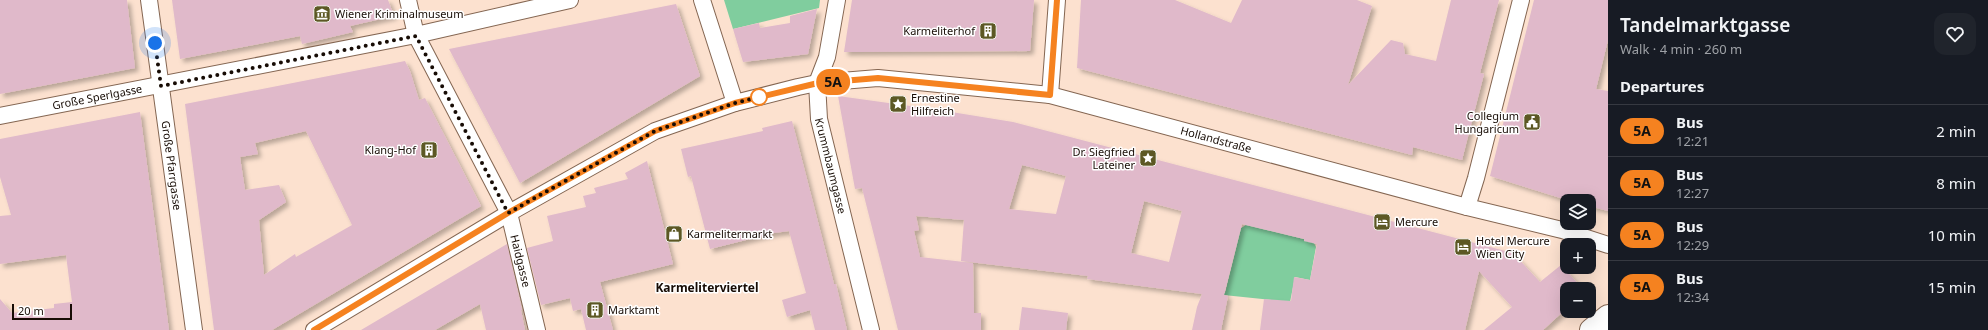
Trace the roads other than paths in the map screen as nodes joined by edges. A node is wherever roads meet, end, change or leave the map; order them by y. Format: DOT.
graph roads {
  1 [pos="149,0"];
  2 [pos="408,0"];
  3 [pos="570,0"];
  4 [pos="702,0"];
  5 [pos="837,0"];
  6 [pos="1057,0"];
  7 [pos="1521,0"];
  8 [pos="416,36"];
  9 [pos="818,83"];
  10 [pos="161,86"];
  11 [pos="1050,95"];
  12 [pos="735,103"];
  13 [pos="0,116"];
  14 [pos="1467,206"];
  15 [pos="508,213"];
  16 [pos="1608,245"];
  17 [pos="1608,316"];
  18 [pos="194,330"];
  19 [pos="314,330"];
  20 [pos="537,330"];
  21 [pos="871,330"];
  22 [pos="1591,330"];
  1 -- 10 [label="street, Große Pfarrgasse"];
  2 -- 8 [label="street, Haidgasse"];
  3 -- 8 [label="street, Große Sperlgasse"];
  4 -- 12 [label="street"];
  5 -- 9 [label="street, Krummbaumgasse"];
  6 -- 11 [label="street"];
  7 -- 14 [label="street"];
  8 -- 10 [label="street, Große Sperlgasse"];
  8 -- 15 [label="street, Haidgasse"];
  9 -- 11 [label="street, Hollandstraße"];
  9 -- 12 [label="street, Hollandstraße"];
  9 -- 21 [label="street, Krummbaumgasse"];
  10 -- 13 [label="street, Große Sperlgasse"];
  10 -- 18 [label="street, Große Pfarrgasse"];
  11 -- 14 [label="street, Hollandstraße"];
  12 -- 15 [label="street, Hollandstraße"];
  14 -- 16 [label="street, Hollandstraße"];
  15 -- 19 [label="street, Hollandstraße"];
  15 -- 20 [label="street, Haidgasse"];
  17 -- 22 [label="main road"];
}
